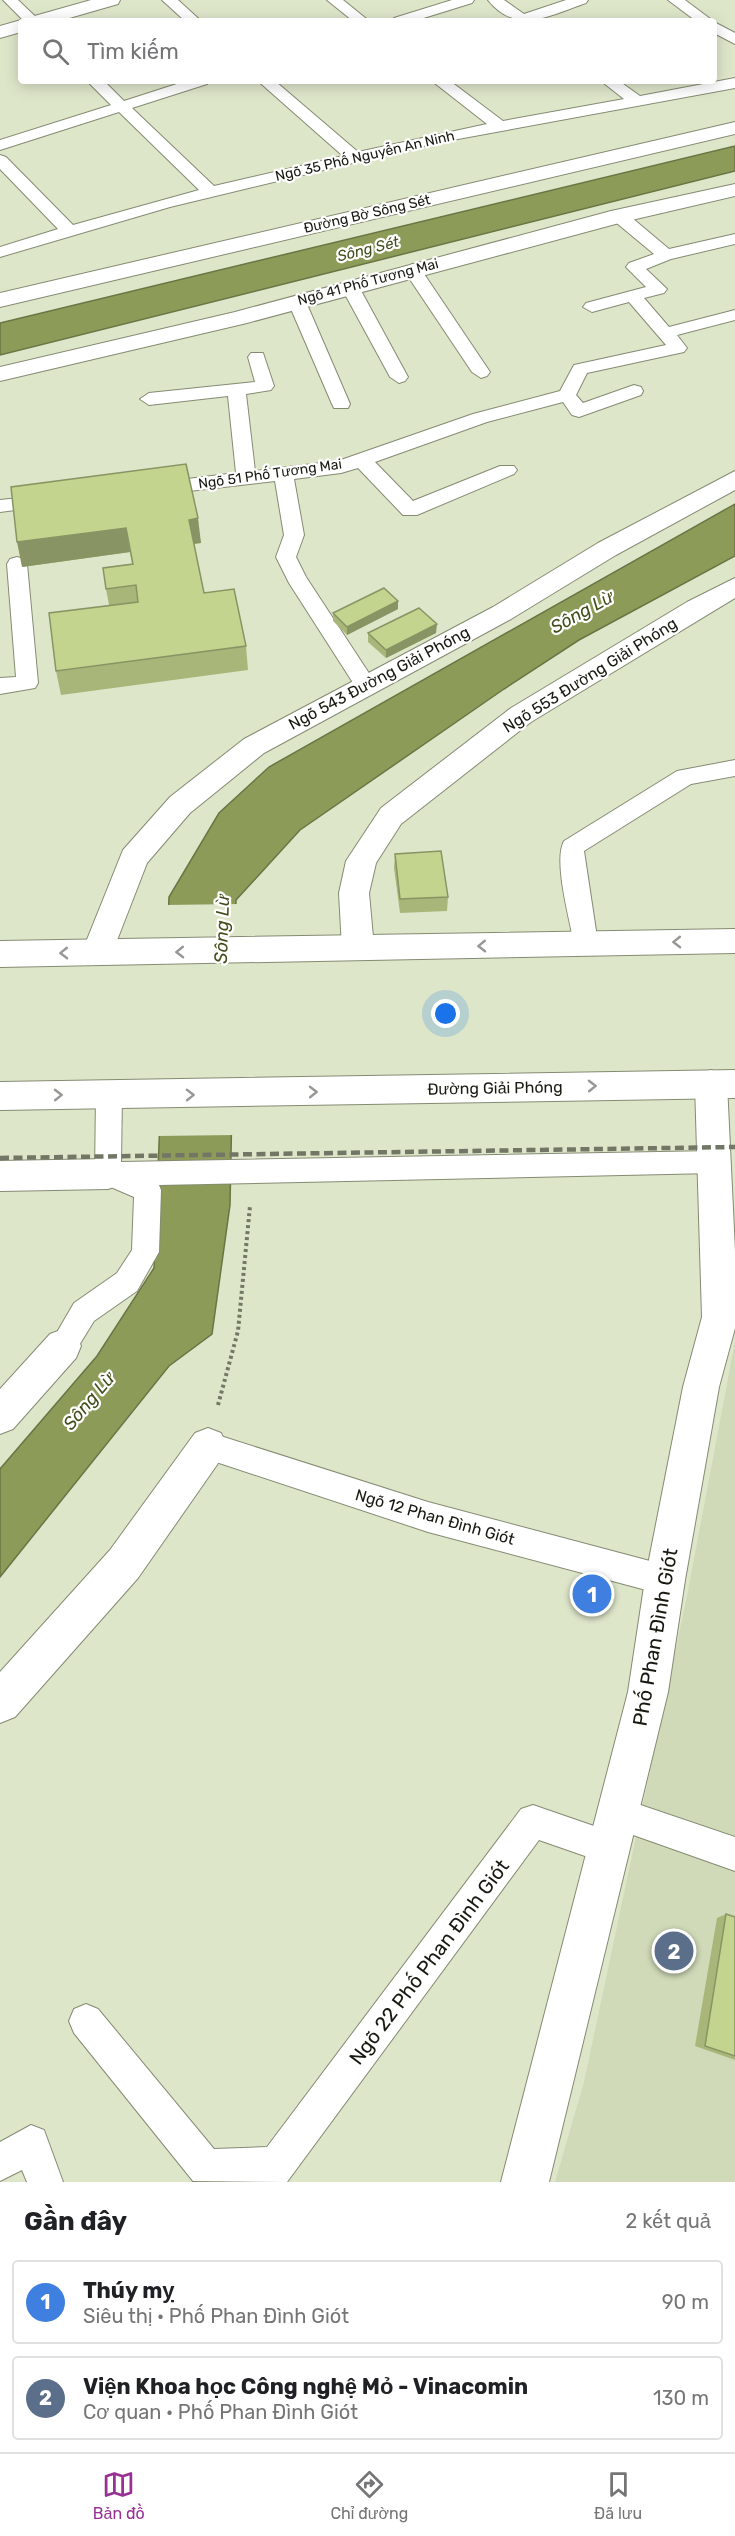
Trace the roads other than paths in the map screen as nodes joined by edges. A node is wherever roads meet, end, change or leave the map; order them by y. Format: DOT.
graph roads {
  1 [pos="10,0"];
  2 [pos="111,0"];
  3 [pos="169,0"];
  4 [pos="334,0"];
  5 [pos="467,0"];
  6 [pos="495,0"];
  7 [pos="581,0"];
  8 [pos="675,0"];
  9 [pos="30,18"];
  10 [pos="48,18"];
  11 [pos="190,18"];
  12 [pos="358,18"];
  13 [pos="409,18"];
  14 [pos="521,18"];
  15 [pos="530,18"];
  16 [pos="702,18"];
  17 [pos="18,27"];
  18 [pos="717,28"];
  19 [pos="0,32"];
  20 [pos="735,40"];
  21 [pos="735,83"];
  22 [pos="98,84"];
  23 [pos="193,84"];
  24 [pos="269,84"];
  25 [pos="444,84"];
  26 [pos="613,84"];
  27 [pos="637,101"];
  28 [pos="121,107"];
  29 [pos="498,125"];
  30 [pos="735,128"];
  31 [pos="0,145"];
  32 [pos="355,158"];
  33 [pos="0,160"];
  34 [pos="735,190"];
  35 [pos="211,192"];
  36 [pos="619,216"];
  37 [pos="70,232"];
  38 [pos="735,239"];
  39 [pos="0,252"];
  40 [pos="666,255"];
  41 [pos="412,269"];
  42 [pos="350,287"];
  43 [pos="633,296"];
  44 [pos="0,300"];
  45 [pos="297,302"];
  46 [pos="591,307"];
  47 [pos="735,315"];
  48 [pos="665,333"];
  49 [pos="257,357"];
  50 [pos="481,372"];
  51 [pos="0,374"];
  52 [pos="399,377"];
  53 [pos="236,389"];
  54 [pos="634,391"];
  55 [pos="567,395"];
  56 [pos="149,399"];
  57 [pos="341,404"];
  58 [pos="361,459"];
  59 [pos="507,470"];
  60 [pos="283,474"];
  61 [pos="246,478"];
  62 [pos="735,478"];
  63 [pos="142,490"];
  64 [pos="62,499"];
  65 [pos="0,506"];
  66 [pos="17,564"];
  67 [pos="735,587"];
  68 [pos="365,684"];
  69 [pos="0,686"];
  70 [pos="735,768"];
  71 [pos="735,941"];
  72 [pos="586,944"];
  73 [pos="358,948"];
  74 [pos="98,952"];
  75 [pos="0,954"];
  76 [pos="723,1084"];
  77 [pos="120,1095"];
  78 [pos="0,1096"];
  79 [pos="721,1169"];
  80 [pos="123,1175"];
  81 [pos="0,1176"];
  82 [pos="728,1317"];
  83 [pos="63,1346"];
  84 [pos="0,1416"];
  85 [pos="208,1446"];
  86 [pos="665,1580"];
  87 [pos="0,1702"];
  88 [pos="613,1830"];
  89 [pos="735,1854"];
  90 [pos="86,2021"];
  91 [pos="0,2163"];
  92 [pos="271,2174"];
  93 [pos="45,2182"];
  94 [pos="525,2182"];
  1 -- 9 [label="lane"];
  2 -- 10 [label="street"];
  3 -- 11 [label="lane"];
  4 -- 12 [label="lane"];
  5 -- 13 [label="lane"];
  6 -- 14 [label="lane"];
  7 -- 15 [label="lane"];
  8 -- 16 [label="lane"];
  17 -- 19 [label="street"];
  18 -- 20 [label="lane"];
  21 -- 27 [label="lane, Ngõ 35 Phố Nguyễn An Ninh"];
  22 -- 28 [label="lane"];
  23 -- 28 [label="lane"];
  24 -- 32 [label="lane"];
  25 -- 29 [label="lane"];
  26 -- 27 [label="lane"];
  27 -- 29 [label="lane, Ngõ 35 Phố Nguyễn An Ninh"];
  28 -- 31 [label="lane"];
  28 -- 35 [label="lane"];
  29 -- 32 [label="lane, Ngõ 35 Phố Nguyễn An Ninh"];
  30 -- 44 [label="street, Đường Bờ Sông Sét"];
  32 -- 35 [label="lane, Ngõ 35 Phố Nguyễn An Ninh"];
  33 -- 37 [label="lane"];
  34 -- 36 [label="street, Ngõ 41 Phố Tương Mai"];
  35 -- 37 [label="lane, Ngõ 35 Phố Nguyễn An Ninh"];
  36 -- 40 [label="lane"];
  36 -- 41 [label="street, Ngõ 41 Phố Tương Mai"];
  37 -- 39 [label="lane, Ngõ 35 Phố Nguyễn An Ninh"];
  38 -- 40 [label="lane"];
  40 -- 43 [label="lane"];
  41 -- 42 [label="street, Ngõ 41 Phố Tương Mai"];
  41 -- 50 [label="lane"];
  42 -- 45 [label="street, Ngõ 41 Phố Tương Mai"];
  42 -- 52 [label="lane"];
  43 -- 46 [label="lane"];
  43 -- 48 [label="lane"];
  45 -- 51 [label="street, Ngõ 41 Phố Tương Mai"];
  45 -- 57 [label="lane"];
  47 -- 48 [label="lane"];
  48 -- 55 [label="lane"];
  49 -- 53 [label="lane"];
  53 -- 56 [label="lane"];
  53 -- 61 [label="lane"];
  54 -- 55 [label="lane"];
  55 -- 58 [label="lane, Ngõ 51 Phố Tương Mai"];
  58 -- 59 [label="lane"];
  58 -- 60 [label="lane, Ngõ 51 Phố Tương Mai"];
  60 -- 61 [label="lane, Ngõ 51 Phố Tương Mai"];
  60 -- 68 [label="lane"];
  61 -- 63 [label="lane, Ngõ 51 Phố Tương Mai"];
  62 -- 68 [label="street, Ngõ 543 Đường Giải Phóng"];
  64 -- 65 [label="lane"];
  66 -- 69 [label="lane"];
  67 -- 73 [label="street, Ngõ 553 Đường Giải Phóng"];
  68 -- 74 [label="street, Ngõ 543 Đường Giải Phóng"];
  70 -- 72 [label="lane"];
  71 -- 72 [label="street, one-way"];
  72 -- 73 [label="street, one-way"];
  73 -- 74 [label="street, one-way"];
  74 -- 75 [label="street, one-way"];
  77 -- 76 [label="street, Đường Giải Phóng, one-way"];
  76 -- 79 [label="street, Phố Phan Đình Giót"];
  78 -- 77 [label="street, one-way"];
  77 -- 80 [label="lane"];
  79 -- 80 [label="lane"];
  79 -- 82 [label="street, Phố Phan Đình Giót"];
  80 -- 81 [label="street"];
  80 -- 83 [label="lane"];
  82 -- 86 [label="street, Phố Phan Đình Giót"];
  83 -- 84 [label="street"];
  85 -- 86 [label="lane, Ngõ 12 Phan Đình Giót"];
  85 -- 87 [label="street"];
  86 -- 88 [label="street, Phố Phan Đình Giót"];
  88 -- 89 [label="lane"];
  88 -- 92 [label="lane, Ngõ 22 Phố Phan Đình Giót"];
  88 -- 94 [label="street, Phố Phan Đình Giót"];
  90 -- 92 [label="lane, Ngõ 22 Phố Phan Đình Giót"];
  91 -- 93 [label="lane"];
}
